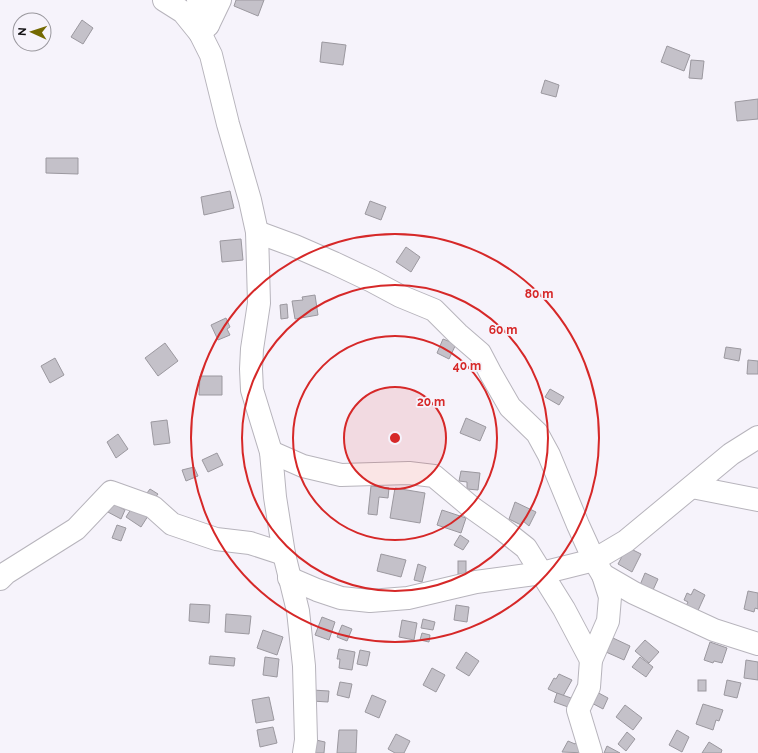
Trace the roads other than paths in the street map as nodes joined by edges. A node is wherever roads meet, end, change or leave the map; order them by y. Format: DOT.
graph roads {
  1 [pos="164,0"];
  2 [pos="198,0"];
  3 [pos="220,0"];
  4 [pos="204,29"];
  5 [pos="257,232"];
  6 [pos="758,437"];
  7 [pos="271,452"];
  8 [pos="692,487"];
  9 [pos="758,500"];
  10 [pos="284,554"];
  11 [pos="599,567"];
  12 [pos="542,573"];
  13 [pos="289,578"];
  14 [pos="0,579"];
  15 [pos="758,644"];
  16 [pos="590,660"];
  17 [pos="304,753"];
  18 [pos="591,753"];
  1 -- 4 [label="street"];
  2 -- 4 [label="street"];
  3 -- 4 [label="street"];
  4 -- 5 [label="street"];
  5 -- 7 [label="street"];
  5 -- 11 [label="street"];
  6 -- 8 [label="street"];
  7 -- 10 [label="street"];
  7 -- 12 [label="street"];
  8 -- 9 [label="street"];
  8 -- 11 [label="street"];
  10 -- 13 [label="street"];
  10 -- 14 [label="street"];
  11 -- 12 [label="street"];
  11 -- 15 [label="street"];
  11 -- 16 [label="street"];
  12 -- 13 [label="street"];
  12 -- 16 [label="street"];
  13 -- 17 [label="street"];
  16 -- 18 [label="street"];
}
